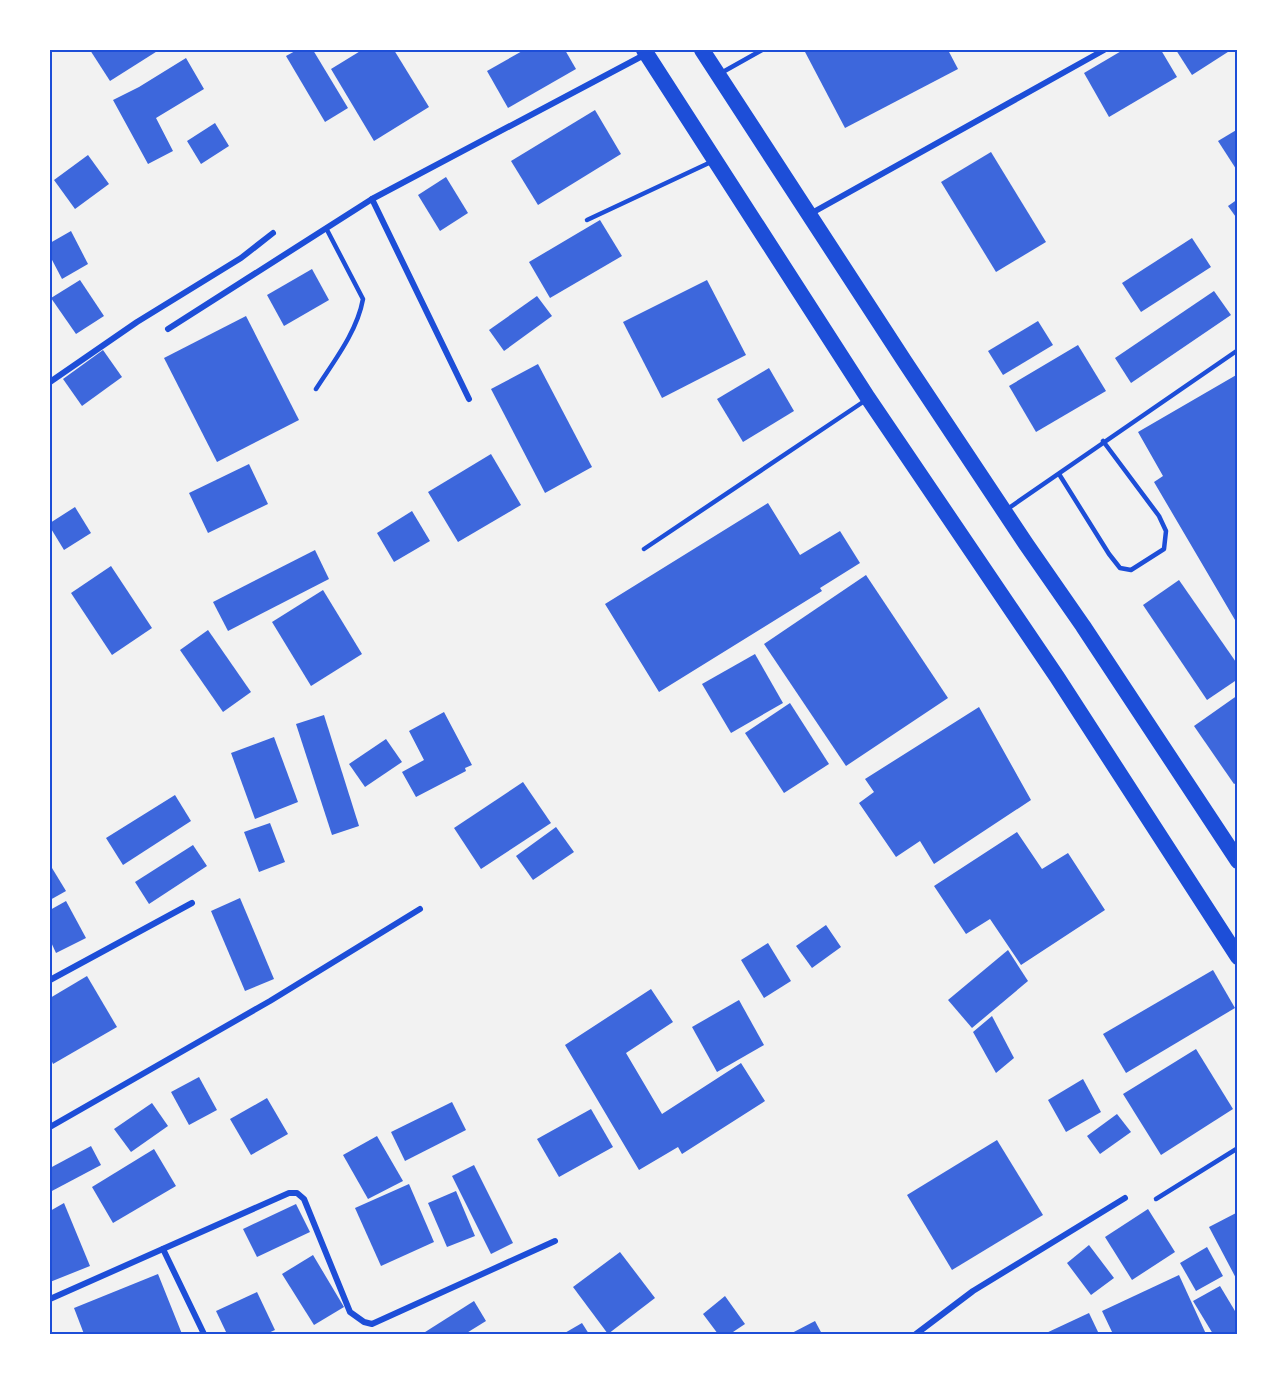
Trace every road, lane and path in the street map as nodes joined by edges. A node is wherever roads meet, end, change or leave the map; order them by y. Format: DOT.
graph roads {
  1 [pos="702,50"];
  2 [pos="762,50"];
  3 [pos="1104,50"];
  4 [pos="645,51"];
  5 [pos="718,74"];
  6 [pos="716,160"];
  7 [pos="372,199"];
  8 [pos="810,214"];
  9 [pos="587,220"];
  10 [pos="326,228"];
  11 [pos="273,233"];
  12 [pos="168,329"];
  13 [pos="1238,350"];
  14 [pos="50,382"];
  15 [pos="316,389"];
  16 [pos="868,398"];
  17 [pos="469,399"];
  18 [pos="1103,441"];
  19 [pos="1059,474"];
  20 [pos="1004,511"];
  21 [pos="644,549"];
  22 [pos="1238,861"];
  23 [pos="192,903"];
  24 [pos="420,909"];
  25 [pos="1238,957"];
  26 [pos="50,980"];
  27 [pos="50,1127"];
  28 [pos="1238,1148"];
  29 [pos="1125,1198"];
  30 [pos="1156,1199"];
  31 [pos="555,1241"];
  32 [pos="163,1249"];
  33 [pos="50,1299"];
  34 [pos="204,1335"];
  35 [pos="916,1335"];
  1 -- 5 [label="highway"];
  2 -- 5 [label="lane"];
  3 -- 8 [label="street"];
  4 -- 6 [label="highway"];
  4 -- 7 [label="street"];
  5 -- 8 [label="highway"];
  6 -- 9 [label="lane"];
  6 -- 16 [label="highway"];
  7 -- 10 [label="street"];
  7 -- 17 [label="street"];
  8 -- 20 [label="highway"];
  10 -- 12 [label="street"];
  10 -- 15 [label="lane"];
  11 -- 14 [label="street"];
  13 -- 18 [label="lane"];
  16 -- 21 [label="lane"];
  16 -- 25 [label="highway"];
  18 -- 19 [label="lane"];
  18 -- 19 [label="lane"];
  19 -- 20 [label="lane"];
  20 -- 22 [label="highway"];
  23 -- 26 [label="street"];
  24 -- 27 [label="street"];
  28 -- 30 [label="lane"];
  29 -- 35 [label="street"];
  31 -- 32 [label="street"];
  32 -- 33 [label="street"];
  32 -- 34 [label="street"];
}
